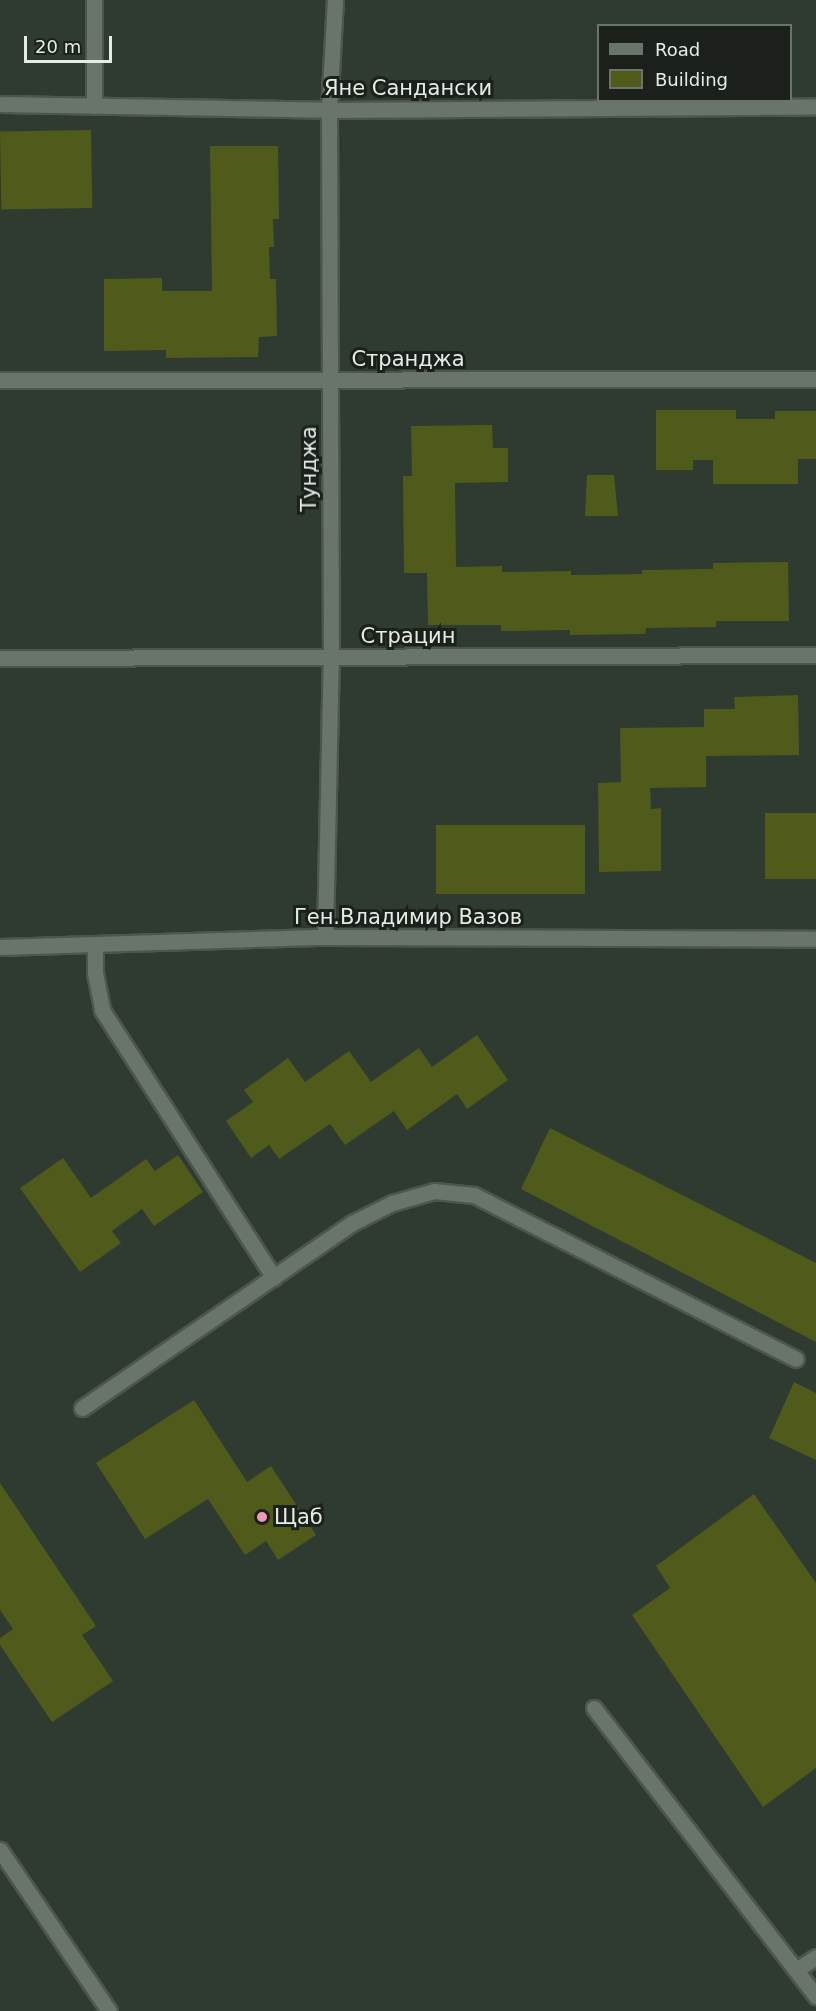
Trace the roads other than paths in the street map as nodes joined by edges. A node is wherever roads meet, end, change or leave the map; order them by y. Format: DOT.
graph roads {
  1 [pos="94,0"];
  2 [pos="334,0"];
  3 [pos="0,104"];
  4 [pos="94,106"];
  5 [pos="816,107"];
  6 [pos="329,110"];
  7 [pos="816,379"];
  8 [pos="0,380"];
  9 [pos="329,380"];
  10 [pos="816,655"];
  11 [pos="0,658"];
  12 [pos="331,658"];
  13 [pos="325,937"];
  14 [pos="816,939"];
  15 [pos="96,944"];
  16 [pos="0,947"];
  17 [pos="274,1278"];
  18 [pos="796,1359"];
  19 [pos="82,1408"];
  20 [pos="594,1708"];
  21 [pos="0,1850"];
  22 [pos="816,1957"];
  23 [pos="796,1970"];
  24 [pos="816,1996"];
  25 [pos="109,2011"];
  1 -- 4 [label="street"];
  2 -- 6 [label="street, Тунджа"];
  3 -- 4 [label="street, Яне Сандански"];
  4 -- 6 [label="street, Яне Сандански"];
  5 -- 6 [label="street, Яне Сандански"];
  6 -- 9 [label="street, Тунджа"];
  7 -- 9 [label="street, Странджа"];
  8 -- 9 [label="street, Странджа"];
  9 -- 12 [label="street, Тунджа"];
  10 -- 12 [label="street, Страцин"];
  11 -- 12 [label="street, Страцин"];
  12 -- 13 [label="street, Тунджа"];
  13 -- 14 [label="street, Ген.Владимир Вазов"];
  13 -- 15 [label="street, Ген.Владимир Вазов"];
  15 -- 16 [label="street, Ген.Владимир Вазов"];
  15 -- 17 [label="street"];
  17 -- 18 [label="street"];
  17 -- 19 [label="street"];
  20 -- 23 [label="street"];
  21 -- 25 [label="street"];
  22 -- 23 [label="street"];
  23 -- 24 [label="street"];
}
